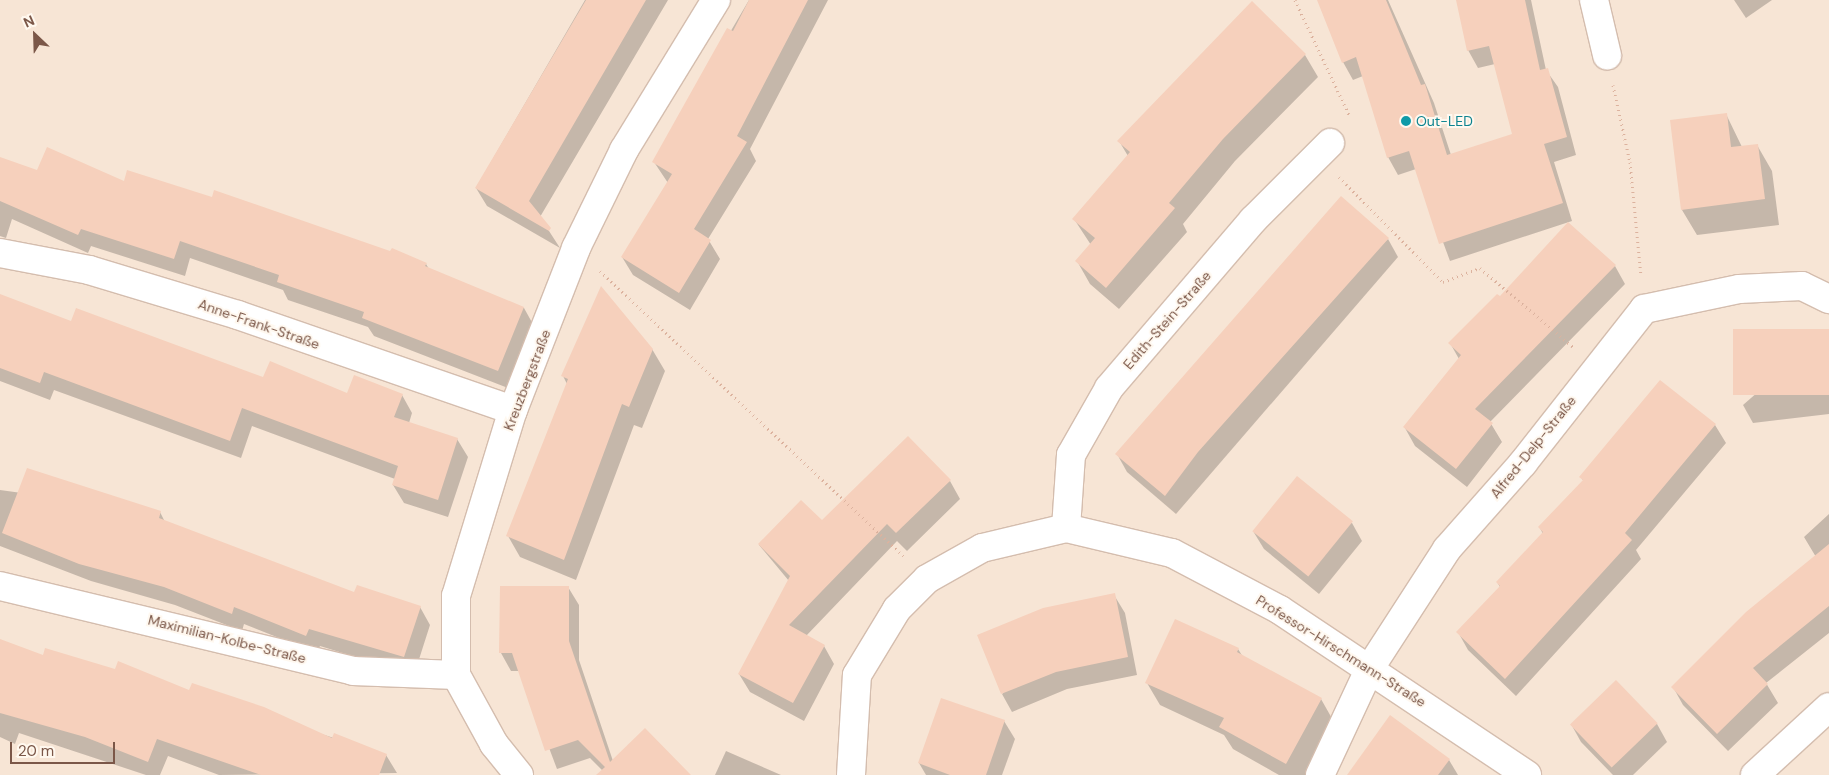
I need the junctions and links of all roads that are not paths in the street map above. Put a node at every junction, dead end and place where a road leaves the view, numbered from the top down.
1 (716, 0) edge
2 (1594, 0) edge
3 (1607, 55) road end
4 (1324, 149) road end
5 (0, 253) edge
6 (1829, 300) edge
7 (513, 410) junction
8 (1066, 528) junction
9 (0, 586) edge
10 (1370, 668) junction
11 (456, 675) junction
12 (1829, 707) edge
13 (519, 775) edge
14 (851, 775) edge
15 (1320, 775) edge
16 (1527, 775) edge
17 (1754, 775) edge

1 - 7 street, Kreuzbergstraße
2 - 3 street
4 - 8 street, Edith-Stein-Straße
5 - 7 street, Anne-Frank-Straße
6 - 10 street, Alfred-Delp-Straße
7 - 11 street, Kreuzbergstraße
8 - 10 street, Professor-Hirschmann-Straße
8 - 14 street, Professor-Hirschmann-Straße
9 - 11 street, Maximilian-Kolbe-Straße
10 - 15 street, Alfred-Delp-Straße
10 - 16 street, Professor-Hirschmann-Straße
11 - 13 street, Kreuzbergstraße
12 - 17 street

